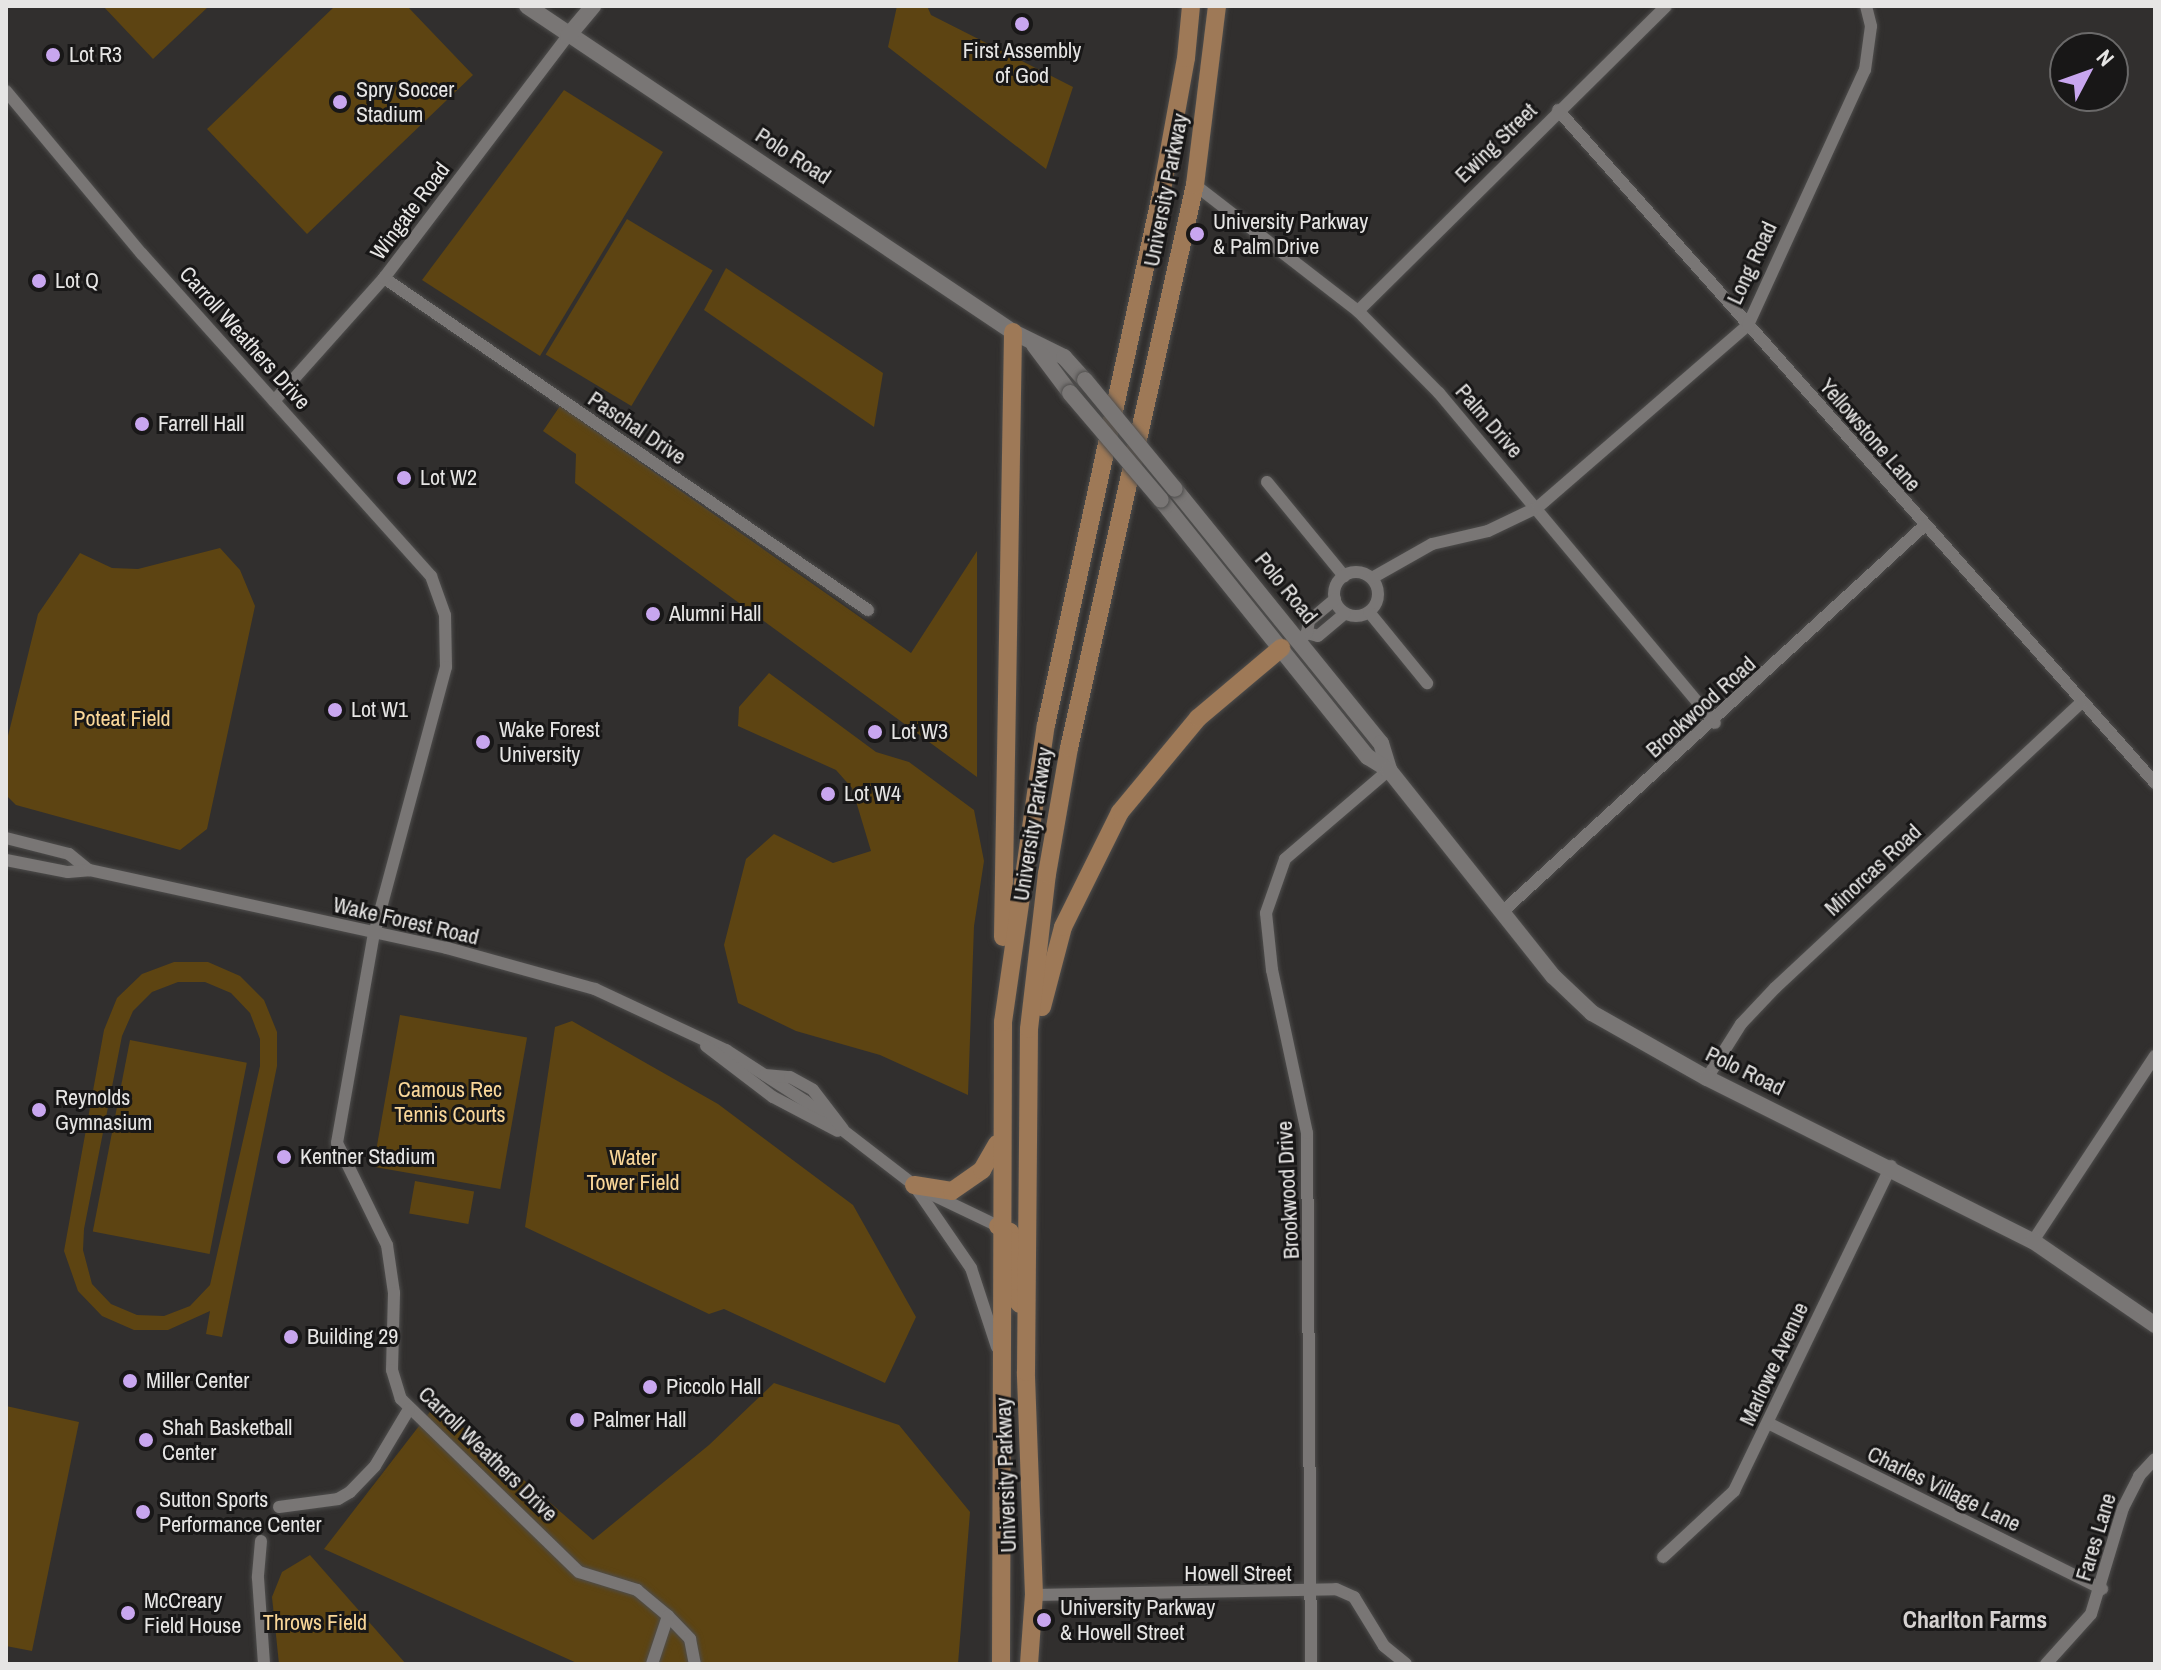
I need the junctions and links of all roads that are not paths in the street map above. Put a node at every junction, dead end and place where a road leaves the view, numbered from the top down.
1 (527, 6) edge
2 (593, 6) edge
3 (1191, 6) edge
4 (1217, 6) edge
5 (1666, 6) edge
6 (1866, 6) edge
7 (568, 36) junction
8 (6, 91) edge
9 (1558, 110) junction
10 (1195, 185) junction
11 (384, 278) junction
12 (1358, 311) junction
13 (1748, 325) junction
14 (1013, 332) junction
15 (1034, 345) junction
16 (274, 401) junction
17 (1267, 482) dead end
18 (1538, 507) junction
19 (1924, 526) junction
20 (1344, 576) junction
21 (1372, 578) junction
22 (1335, 599) junction
23 (868, 610) dead end
24 (1369, 612) junction
25 (1345, 613) junction
26 (1281, 617) junction
27 (1304, 637) junction
28 (1281, 648) junction
29 (1427, 683) dead end
30 (2080, 704) junction
31 (1715, 723) junction
32 (1389, 770) junction
33 (2155, 783) edge
34 (6, 838) edge
35 (6, 860) edge
36 (89, 870) junction
37 (1501, 913) junction
38 (374, 933) junction
39 (1003, 1022) junction
40 (704, 1044) junction
41 (2155, 1056) edge
42 (1707, 1078) junction
43 (1029, 1093) junction
44 (844, 1132) junction
45 (1000, 1138) junction
46 (1891, 1166) junction
47 (914, 1185) junction
48 (998, 1226) junction
49 (2033, 1241) junction
50 (1027, 1312) junction
51 (2155, 1325) edge
52 (998, 1350) junction
53 (409, 1409) junction
54 (1768, 1423) junction
55 (2155, 1459) edge
56 (279, 1507) dead end
57 (261, 1541) dead end
58 (1663, 1557) dead end
59 (2102, 1589) junction
60 (1311, 1593) junction
61 (1034, 1595) junction
62 (668, 1616) junction
63 (264, 1664) edge
64 (652, 1664) edge
65 (695, 1664) edge
66 (1001, 1664) edge
67 (1029, 1664) edge
68 (1311, 1664) edge
69 (1406, 1664) edge
70 (2046, 1664) edge

1 - 7 main road, Polo Road
2 - 7 main road
3 - 39 main road, University Parkway
4 - 10 main road, University Parkway
5 - 9 street, Ewing Street
6 - 13 street, Long Road
7 - 11 street, Wingate Road
7 - 14 main road, Polo Road
8 - 16 street, Carroll Weathers Drive
9 - 12 street, Ewing Street
9 - 13 street, Yellowstone Lane
10 - 12 street, Palm Drive
10 - 43 main road, University Parkway
11 - 16 street, Wingate Road
11 - 23 street, Paschal Drive
12 - 18 street, Palm Drive
13 - 18 street, Long Road
13 - 19 street, Yellowstone Lane
14 - 15 main road, Polo Road
14 - 39 main road
15 - 26 main road, Polo Road, bridge
15 - 28 main road, Polo Road, bridge
16 - 38 street, Carroll Weathers Drive
17 - 20 street
18 - 21 street, Long Road
18 - 31 street, Palm Drive
19 - 30 street, Yellowstone Lane
19 - 31 street, Brookwood Road
20 - 21 street
20 - 22 street
21 - 24 street
22 - 25 street
22 - 27 street
24 - 25 street
24 - 29 street
25 - 27 street
26 - 27 main road, Polo Road
26 - 28 main road
27 - 32 main road, Polo Road
28 - 32 main road, Polo Road
28 - 43 main road
30 - 33 street, Yellowstone Lane
30 - 42 street, Minorcas Road
31 - 37 street, Brookwood Road
32 - 37 main road, Polo Road
32 - 60 street, Brookwood Drive
34 - 36 street, Wake Forest Road
35 - 36 street, Wake Forest Road
36 - 38 street, Wake Forest Road
37 - 42 main road, Polo Road
38 - 40 street, Wake Forest Road
38 - 53 street, Carroll Weathers Drive
39 - 45 main road, University Parkway
40 - 44 street, Wake Forest Road
40 - 44 street, Wake Forest Road
41 - 49 street
42 - 46 main road, Polo Road
43 - 50 main road, University Parkway
44 - 47 street, Wake Forest Road
45 - 47 main road
45 - 48 main road, University Parkway
46 - 49 main road, Polo Road
46 - 54 street, Marlowe Avenue
47 - 48 street, Wake Forest Road
47 - 52 street, Wake Forest Road
48 - 50 main road
48 - 52 main road, University Parkway
49 - 51 main road, Polo Road
50 - 61 main road, University Parkway
52 - 66 main road, University Parkway
53 - 56 street
53 - 62 street, Carroll Weathers Drive
54 - 58 street, Marlowe Avenue
54 - 59 street, Charles Village Lane
55 - 59 street, Fares Lane
57 - 63 street
59 - 70 street, Fares Lane
60 - 61 street, Howell Street
60 - 68 street, Brookwood Drive
60 - 69 street, Howell Street
61 - 67 main road, University Parkway
62 - 64 street
62 - 65 street, Carroll Weathers Drive

